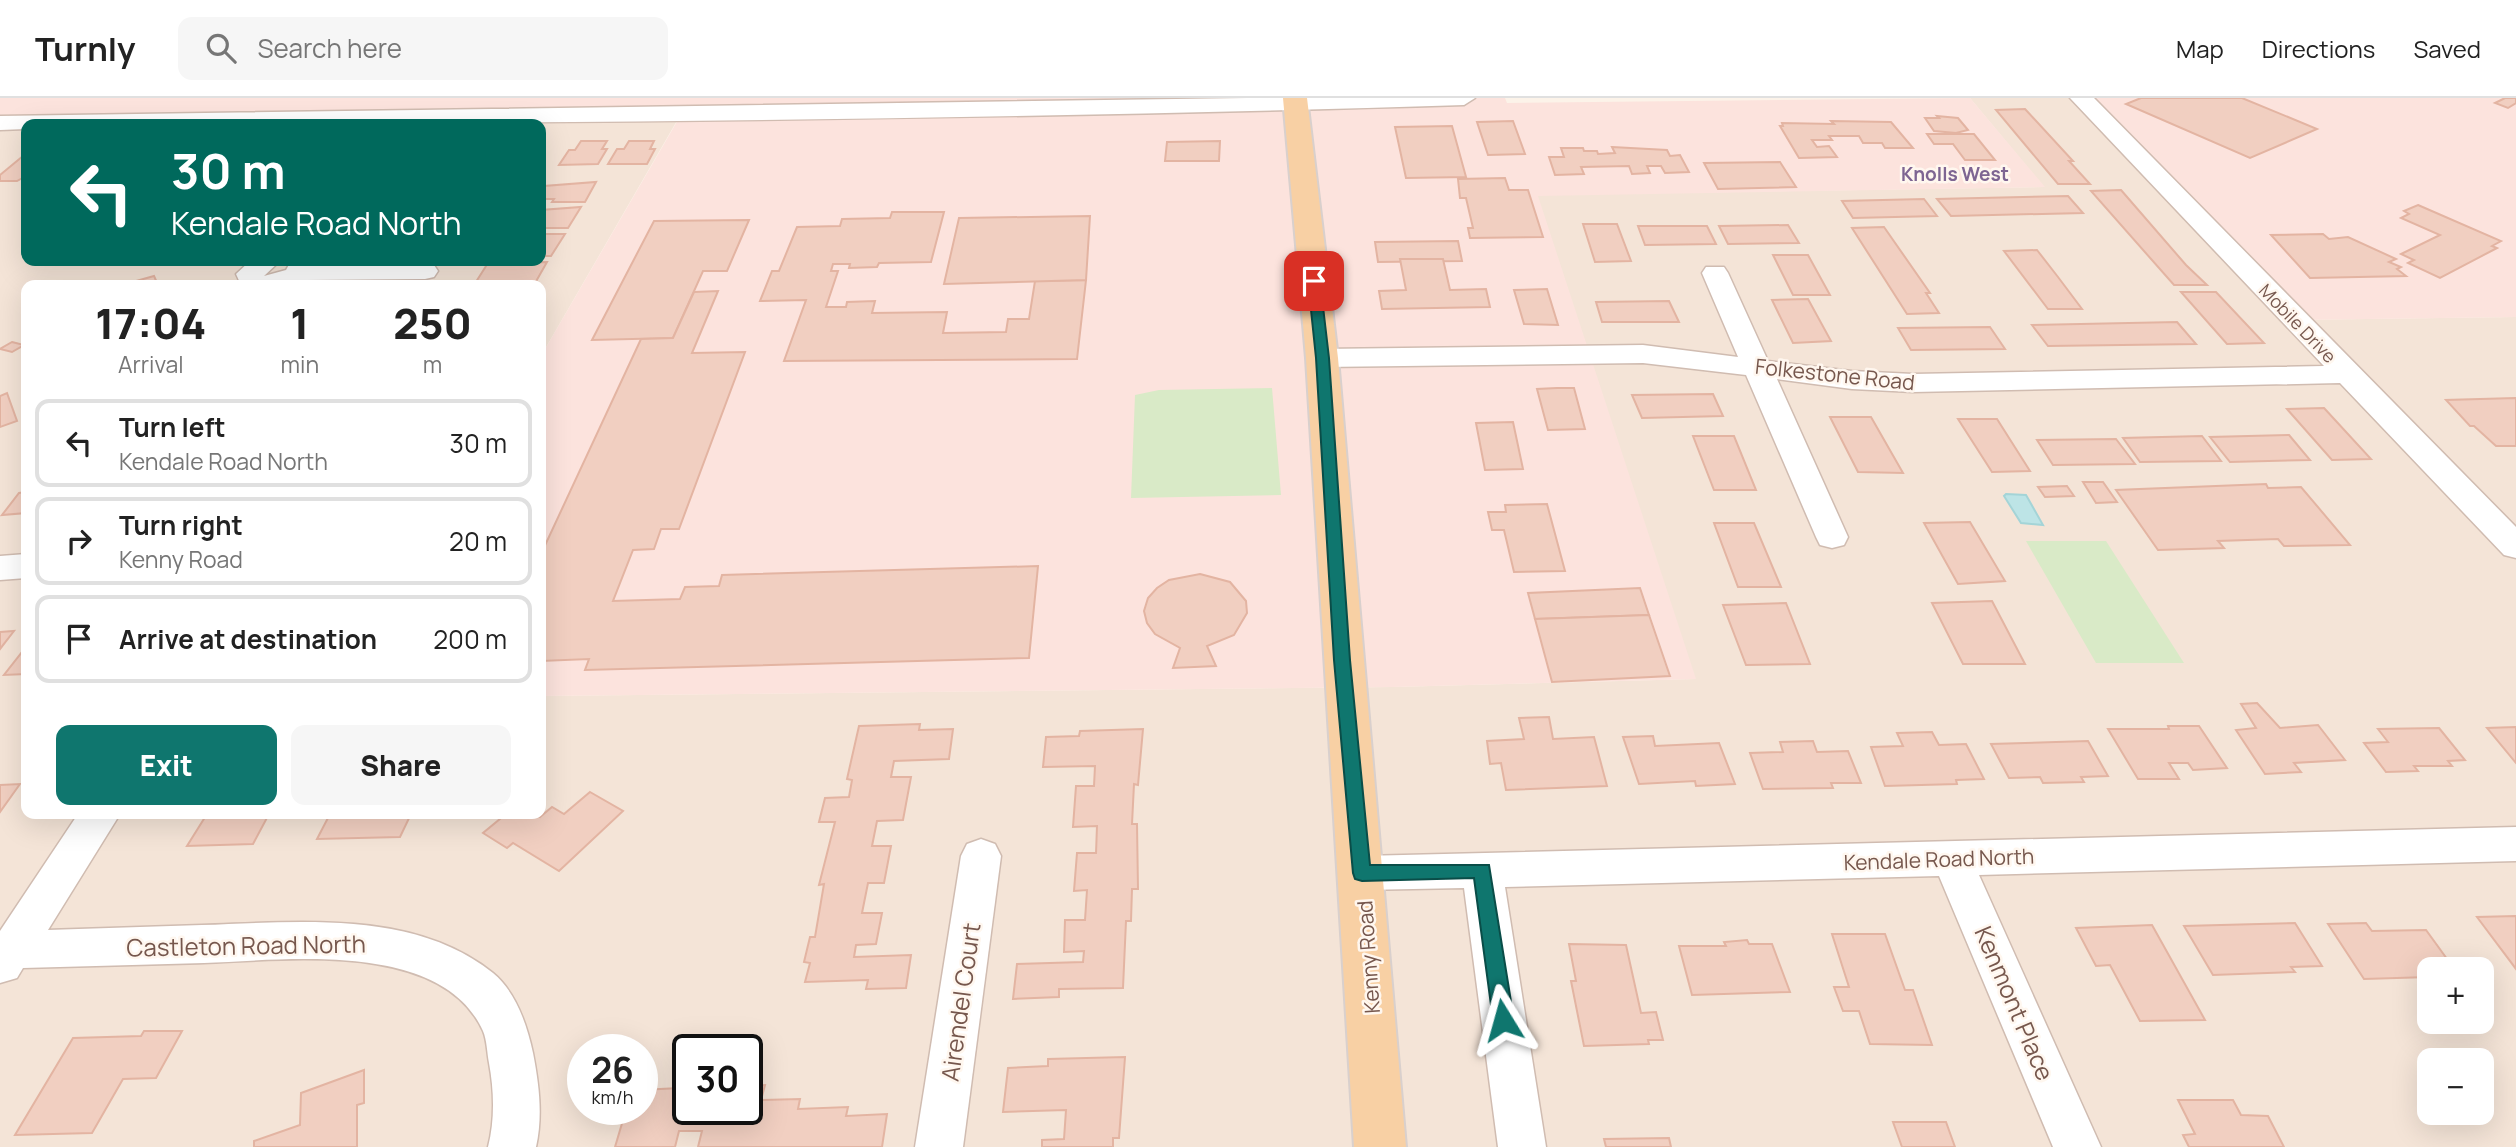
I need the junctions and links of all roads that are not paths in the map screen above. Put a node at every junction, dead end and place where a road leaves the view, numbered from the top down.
1 (359, 98) edge
2 (1464, 98) edge
3 (2081, 98) edge
4 (1295, 100) edge
5 (342, 117) junction
6 (228, 119) edge
7 (537, 119) edge
8 (0, 123) edge
9 (21, 123) edge
10 (260, 266) edge
11 (302, 266) edge
12 (424, 272) edge
13 (1715, 273) dead end
14 (251, 280) edge
15 (280, 280) edge
16 (1322, 358) junction
17 (1757, 367) junction
18 (2348, 374) junction
19 (1832, 537) dead end
20 (2516, 547) edge
21 (21, 566) edge
22 (0, 568) edge
23 (97, 819) edge
24 (2516, 844) edge
25 (981, 856) dead end
26 (1952, 859) junction
27 (1482, 870) junction
28 (1362, 873) junction
29 (4, 956) edge
30 (512, 1147) edge
31 (939, 1147) edge
32 (1381, 1147) edge
33 (1522, 1147) edge
34 (2077, 1147) edge

1 - 5 street
2 - 4 street
3 - 18 street, Mobile Drive
4 - 7 street
4 - 16 main road, Kenny Road
5 - 6 street
5 - 7 street
8 - 9 street
10 - 14 street
11 - 12 street
11 - 15 street
13 - 17 street
16 - 17 street, Folkestone Road
16 - 28 main road, Kenny Road
17 - 18 street, Folkestone Road
17 - 19 street
18 - 20 street, Mobile Drive
21 - 22 street
23 - 29 street
24 - 26 street, Kendale Road North
25 - 31 street, Airendel Court
26 - 27 street, Kendale Road North
26 - 34 street, Kenmont Place
27 - 28 street, Kendale Road North
27 - 33 street
28 - 32 main road, Kenny Road
29 - 30 street, Castleton Road North

